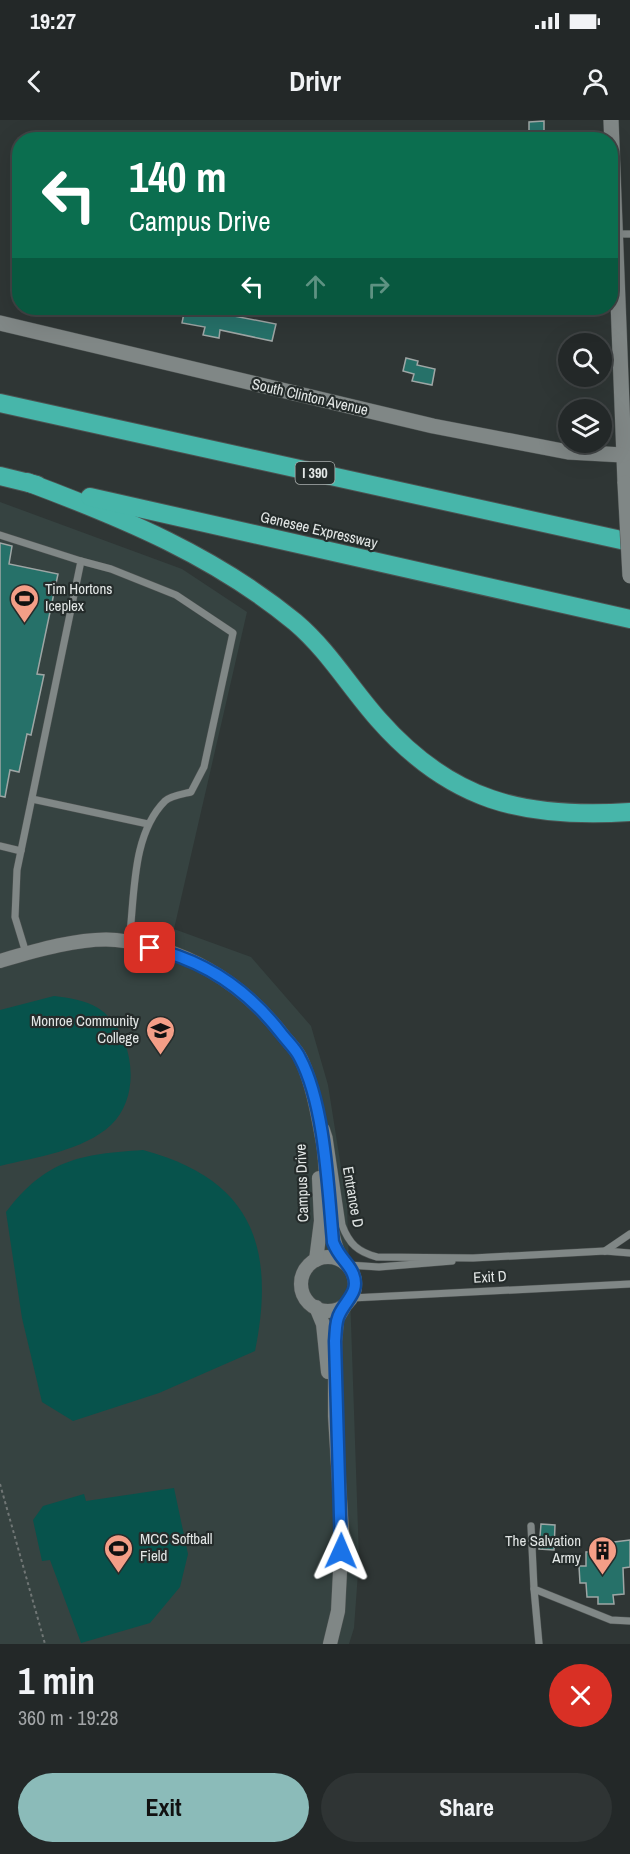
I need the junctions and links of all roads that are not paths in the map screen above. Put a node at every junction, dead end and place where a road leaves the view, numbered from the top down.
1 (618, 186) edge
2 (623, 234) edge
3 (0, 323) edge
4 (0, 403) edge
5 (623, 455) junction
6 (0, 476) edge
7 (27, 482) junction
8 (0, 535) edge
9 (630, 542) edge
10 (81, 561) junction
11 (630, 576) edge
12 (630, 619) edge
13 (32, 799) junction
14 (630, 812) edge
15 (148, 824) junction
16 (0, 846) edge
17 (21, 851) junction
18 (129, 943) junction
19 (26, 953) junction
20 (0, 961) edge
21 (315, 1104) junction
22 (630, 1234) edge
23 (605, 1251) junction
24 (630, 1253) edge
25 (473, 1258) junction
26 (316, 1260) junction
27 (346, 1264) junction
28 (630, 1284) edge
29 (349, 1301) junction
30 (316, 1307) junction
31 (335, 1416) junction
32 (531, 1526) dead end
33 (534, 1589) junction
34 (630, 1621) edge
35 (330, 1644) edge
36 (539, 1644) edge

1 - 2 street
2 - 5 street
3 - 5 street, South Clinton Avenue
4 - 9 highway, I 390
5 - 11 street, bridge
6 - 7 highway, Genesee Expressway
7 - 12 highway, Genesee Expressway
7 - 14 highway
8 - 10 lane
10 - 13 lane
10 - 15 lane
13 - 15 lane
13 - 17 lane
15 - 18 lane
16 - 17 lane
17 - 19 lane
18 - 19 street, Campus Drive
18 - 21 street, Campus Drive
19 - 20 street, Campus Drive
21 - 25 lane, Entrance D
21 - 26 street, Campus Drive
21 - 27 street, Campus Drive
22 - 23 lane
23 - 24 lane, Entrance D
23 - 25 lane, Entrance D
25 - 27 lane, Entrance D
26 - 27 street
26 - 30 street
27 - 29 street
28 - 29 lane, Exit D
29 - 30 street
29 - 31 street
30 - 31 street
31 - 35 street
32 - 33 lane
33 - 34 lane
33 - 36 lane

